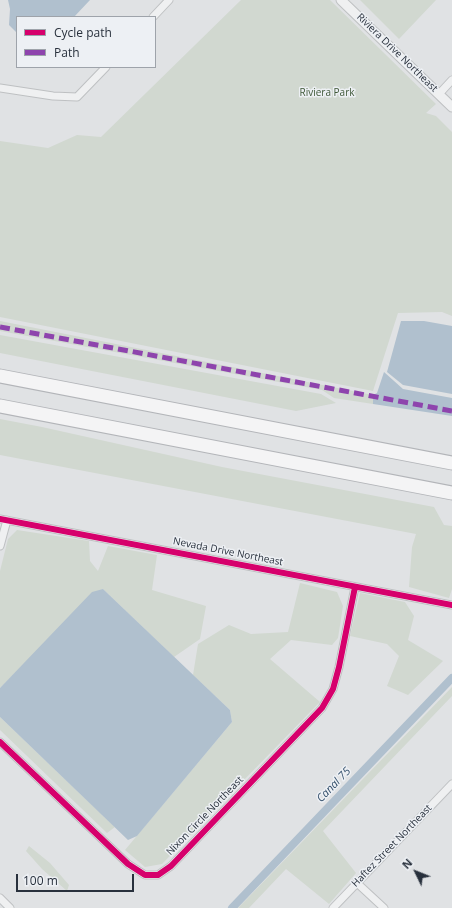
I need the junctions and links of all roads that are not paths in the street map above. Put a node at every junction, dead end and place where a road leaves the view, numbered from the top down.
1 (169, 0) edge
2 (341, 0) edge
3 (154, 16) edge
4 (105, 68) edge
5 (452, 80) edge
6 (0, 88) edge
7 (439, 94) junction
8 (452, 107) edge
9 (0, 376) edge
10 (0, 406) edge
11 (452, 463) edge
12 (452, 493) edge
13 (4, 520) edge
14 (0, 546) edge
15 (355, 587) junction
16 (452, 605) edge
17 (0, 742) edge
18 (452, 784) edge
19 (357, 883) junction
20 (0, 898) edge
21 (10, 908) edge
22 (333, 908) edge
23 (384, 908) edge

1 - 3 street
2 - 7 street, Riviera Drive Northeast
4 - 6 street
5 - 7 street
7 - 8 street, Riviera Drive Northeast
9 - 11 highway
10 - 12 highway
13 - 14 street
13 - 15 street, Nevada Drive Northeast
15 - 16 street, Nevada Drive Northeast
15 - 17 street, Nixon Circle Northeast
18 - 19 street, Haftez Street Northeast
19 - 22 street, Haftez Street Northeast
19 - 23 street
20 - 21 street

